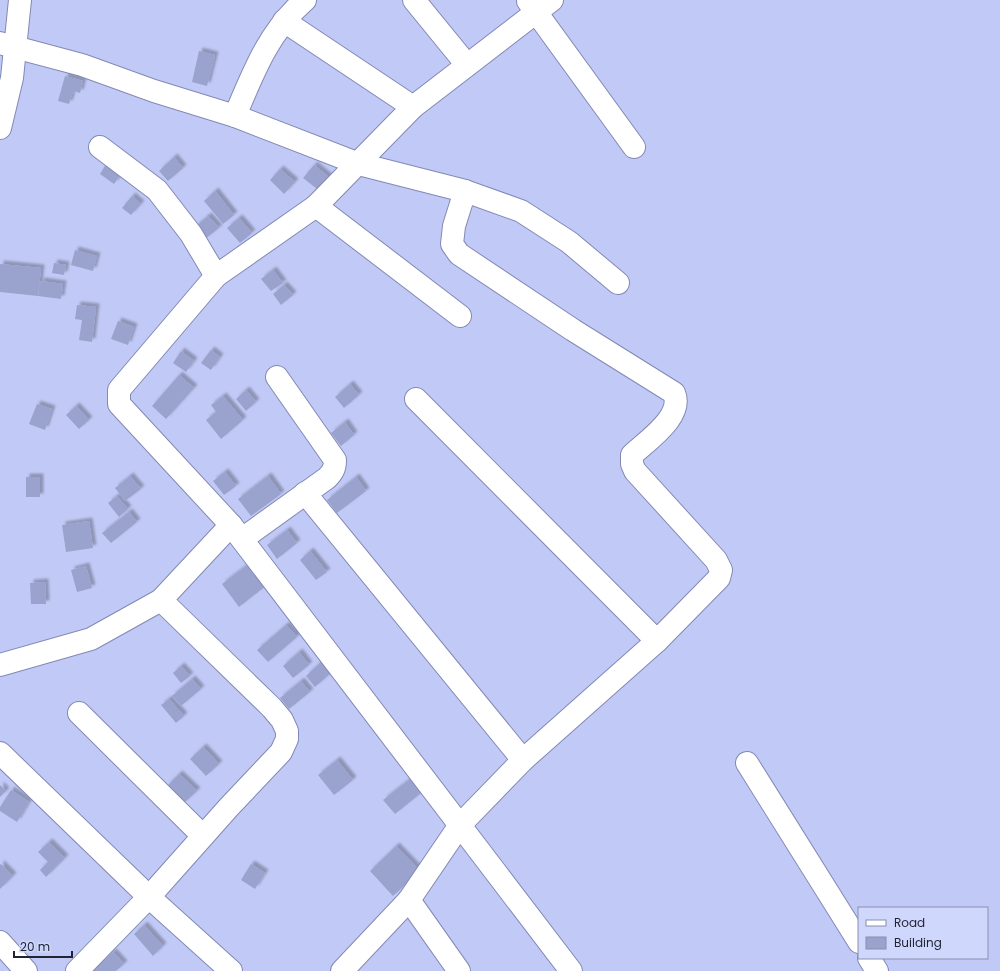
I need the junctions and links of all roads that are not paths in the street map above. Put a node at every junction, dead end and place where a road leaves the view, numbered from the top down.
1 (20, 0) edge
2 (305, 0) edge
3 (414, 0) edge
4 (539, 4) edge
5 (284, 21) junction
6 (7, 45) edge
7 (467, 65) junction
8 (413, 107) junction
9 (235, 116) junction
10 (0, 128) edge
11 (100, 147) dead end
12 (634, 147) dead end
13 (359, 164) junction
14 (465, 191) junction
15 (316, 206) junction
16 (216, 276) junction
17 (618, 283) dead end
18 (460, 316) dead end
19 (277, 377) dead end
20 (416, 399) dead end
21 (305, 493) junction
22 (236, 532) junction
23 (161, 600) junction
24 (657, 641) junction
25 (0, 665) edge
26 (79, 713) dead end
27 (0, 753) edge
28 (523, 760) junction
29 (747, 763) dead end
30 (460, 826) junction
31 (203, 836) junction
32 (149, 898) junction
33 (409, 900) junction
34 (858, 940) edge
35 (0, 942) edge
36 (870, 959) edge
37 (26, 971) edge
38 (77, 971) edge
39 (231, 971) edge
40 (342, 971) edge
41 (459, 971) edge
42 (571, 971) edge
43 (877, 971) edge

1 - 6 street
2 - 5 street
3 - 7 street
4 - 7 street
4 - 12 street
5 - 8 street
5 - 9 street
6 - 9 street
6 - 10 street
7 - 8 street
8 - 13 street
9 - 13 street
11 - 16 street
13 - 14 street
13 - 15 street
14 - 17 street
14 - 24 street
15 - 16 street
15 - 18 street
16 - 22 street
19 - 21 street
20 - 24 street
21 - 22 street
21 - 28 street
22 - 23 street
22 - 30 street
23 - 25 street
23 - 31 street
24 - 28 street
26 - 31 street
27 - 32 street
28 - 30 street
29 - 34 street
30 - 33 street
30 - 42 street
31 - 32 street
32 - 38 street
32 - 39 street
33 - 40 street
33 - 41 street
35 - 37 street
36 - 43 street

